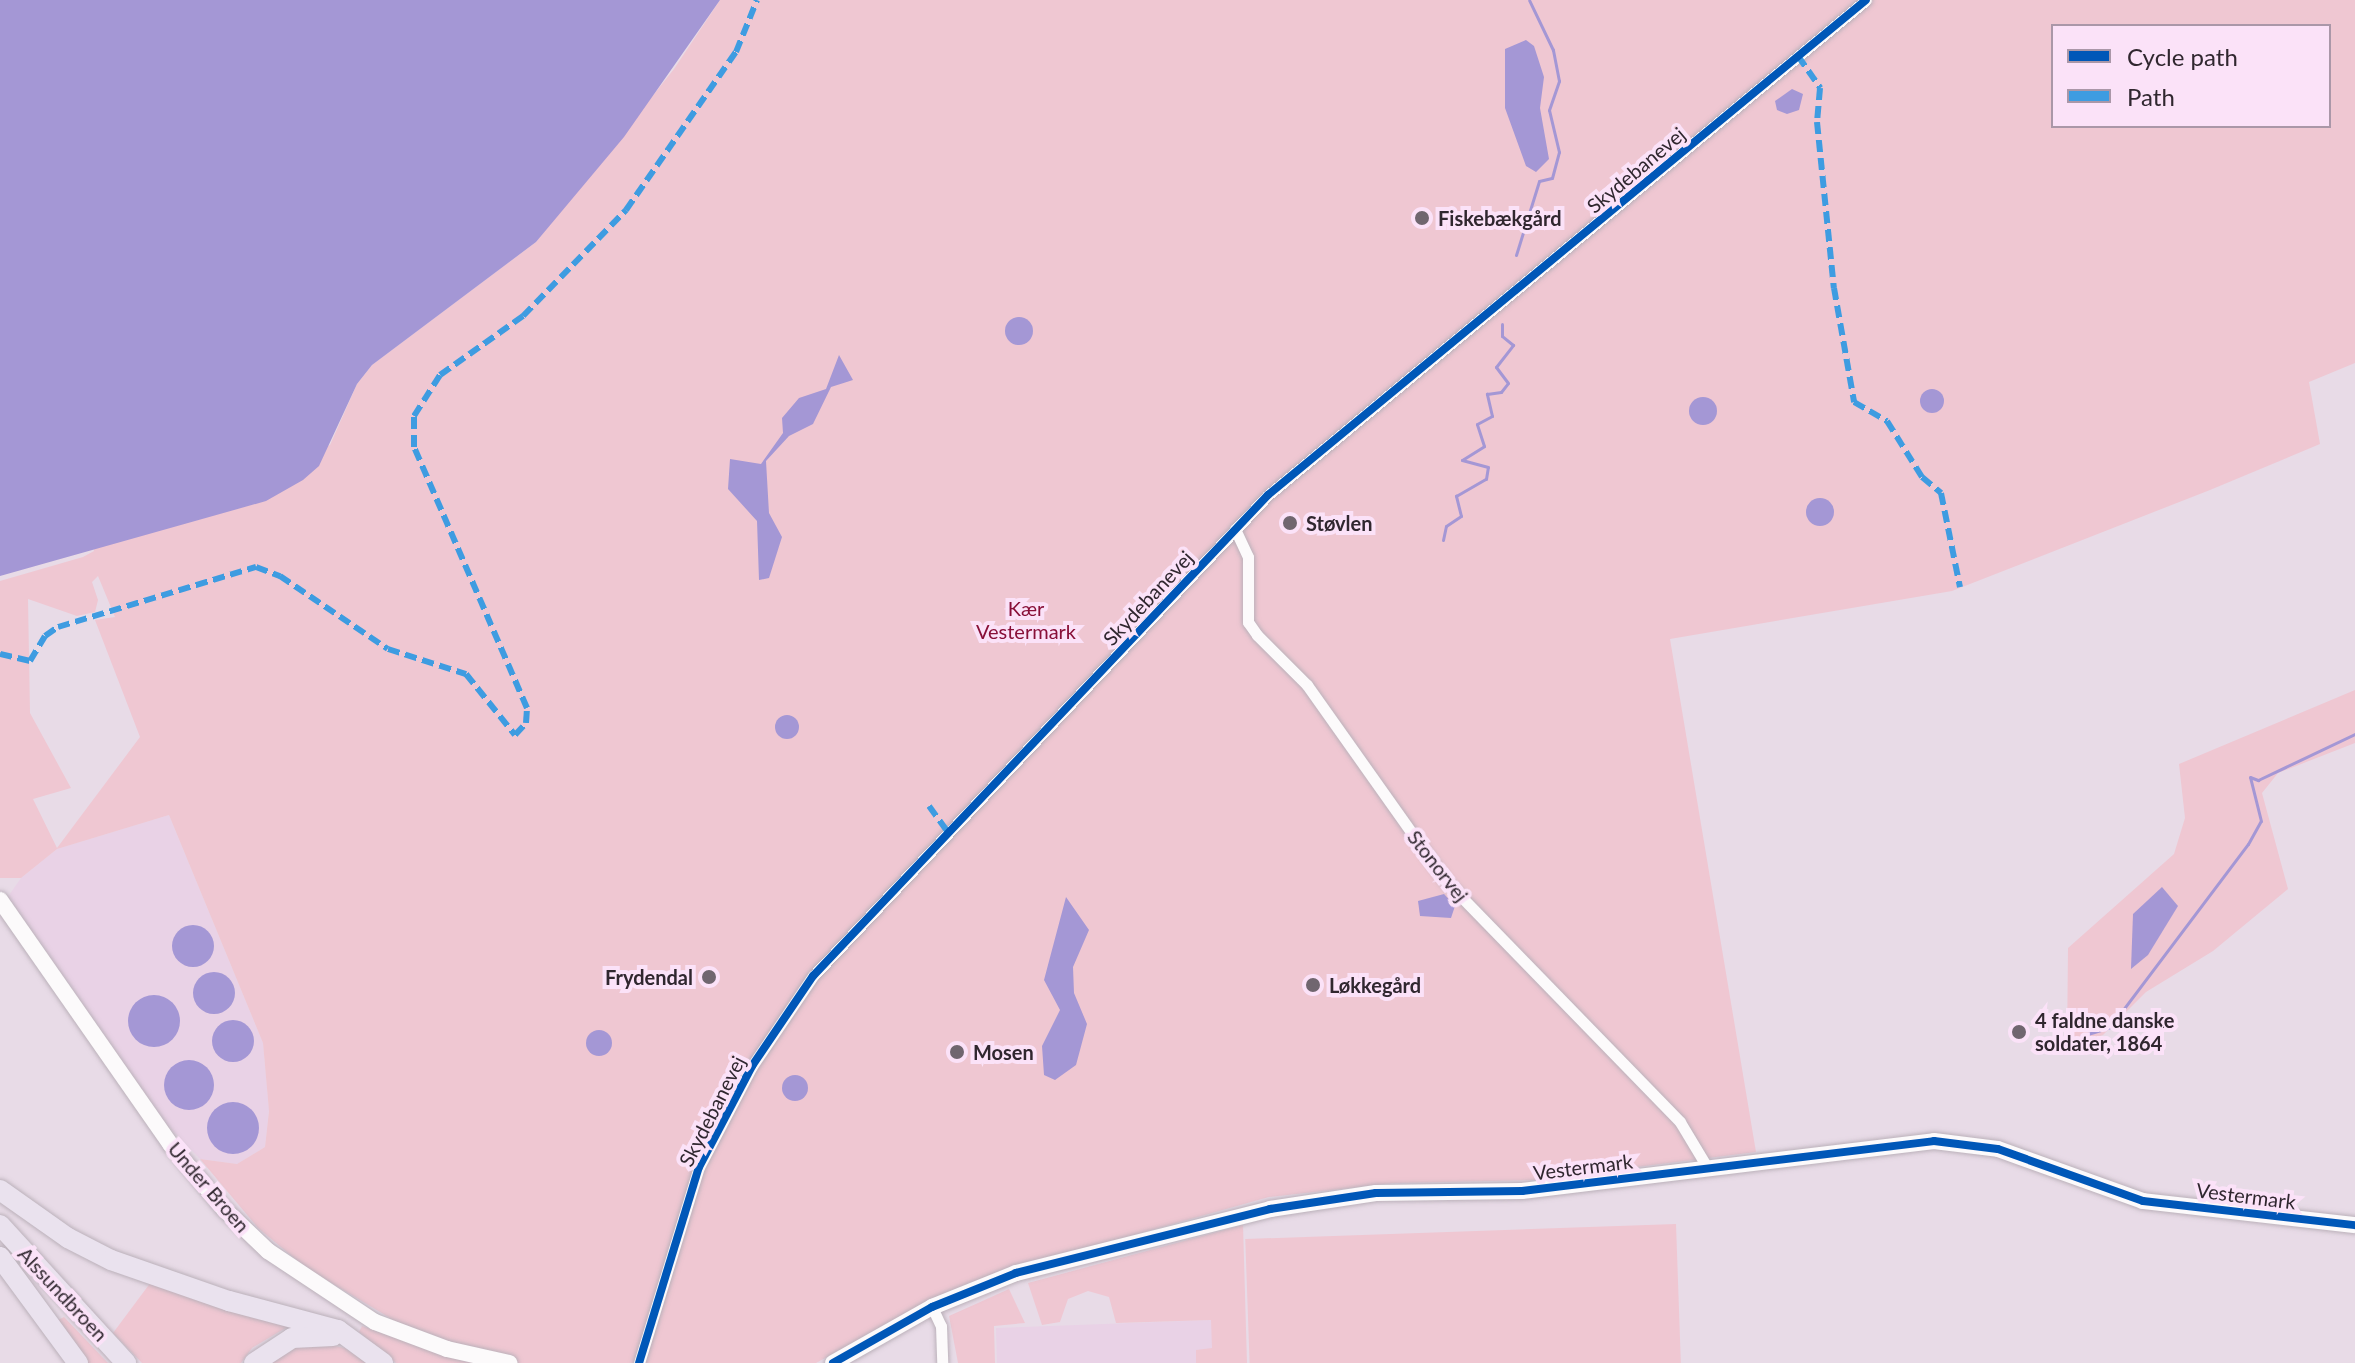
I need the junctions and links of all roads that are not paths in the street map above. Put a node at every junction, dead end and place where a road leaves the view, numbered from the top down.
1 (1866, 0) edge
2 (1235, 529) junction
3 (0, 900) edge
4 (1707, 1167) junction
5 (0, 1190) edge
6 (0, 1225) edge
7 (2355, 1225) edge
8 (0, 1238) edge
9 (0, 1257) edge
10 (932, 1307) junction
11 (366, 1349) junction
12 (78, 1363) edge
13 (118, 1363) edge
14 (126, 1363) edge
15 (254, 1363) edge
16 (383, 1363) edge
17 (509, 1363) edge
18 (639, 1363) edge
19 (833, 1363) edge
20 (942, 1363) edge

1 - 2 street, Skydebanevej
2 - 4 street, Stonorvej
2 - 18 street, Skydebanevej
3 - 17 street, Under Broen
4 - 7 street, Vestermark
4 - 10 street, Vestermark
5 - 11 highway
6 - 14 highway, Alssundbroen
8 - 13 highway, Alssundbroen
9 - 12 highway
10 - 19 street, Vestermark
10 - 20 street
11 - 15 highway
11 - 16 highway

